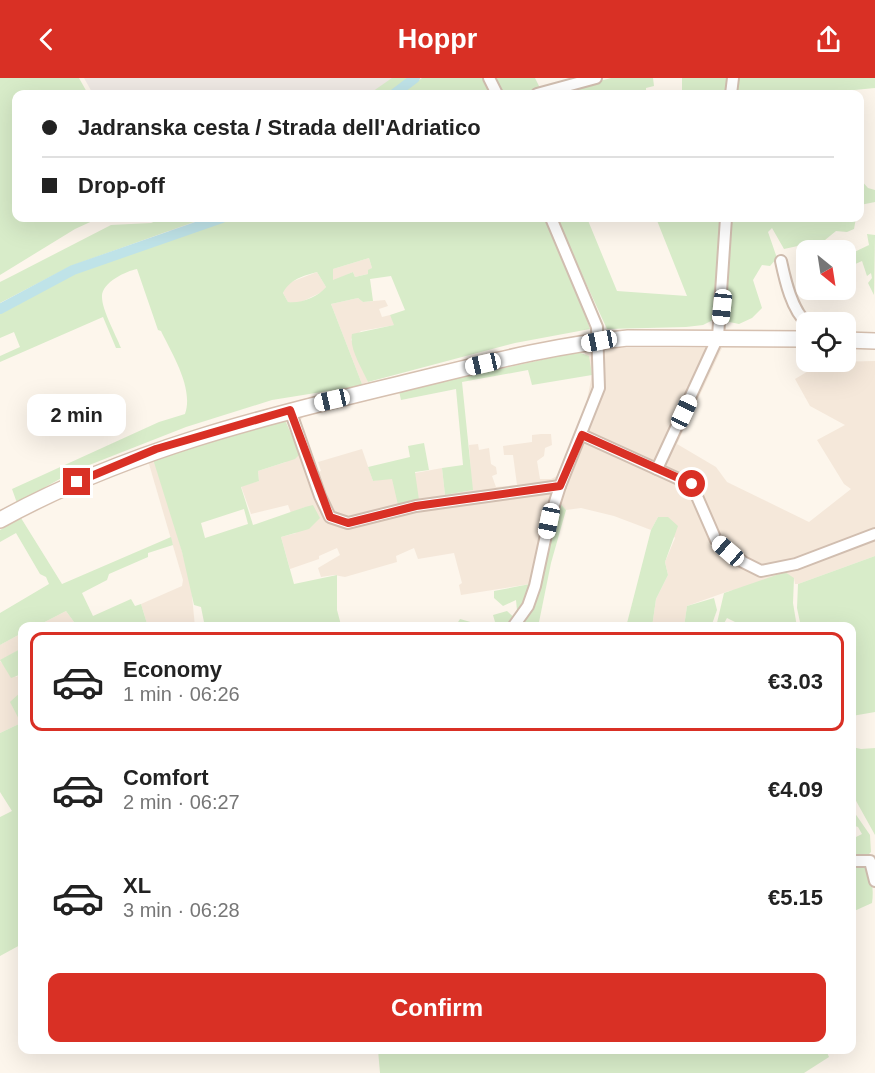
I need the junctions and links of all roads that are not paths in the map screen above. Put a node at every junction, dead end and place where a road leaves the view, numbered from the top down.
1 (596, 78) edge
2 (552, 90) edge
3 (552, 222) edge
4 (726, 222) edge
5 (781, 261) dead end
6 (799, 312) edge
7 (718, 338) junction
8 (796, 339) edge
9 (856, 340) edge
10 (599, 341) junction
11 (875, 341) edge
12 (290, 410) junction
13 (582, 435) junction
14 (657, 468) junction
15 (560, 486) junction
16 (0, 520) edge
17 (875, 534) edge
18 (517, 622) edge
19 (856, 861) edge
20 (875, 880) edge

1 - 2 street
3 - 10 street
4 - 7 street
5 - 6 street
7 - 8 main road
7 - 10 main road
7 - 14 street
9 - 11 main road
10 - 12 main road
10 - 13 street
12 - 15 street
12 - 16 main road
13 - 14 street
13 - 15 street
14 - 17 street
15 - 18 street
19 - 20 street

